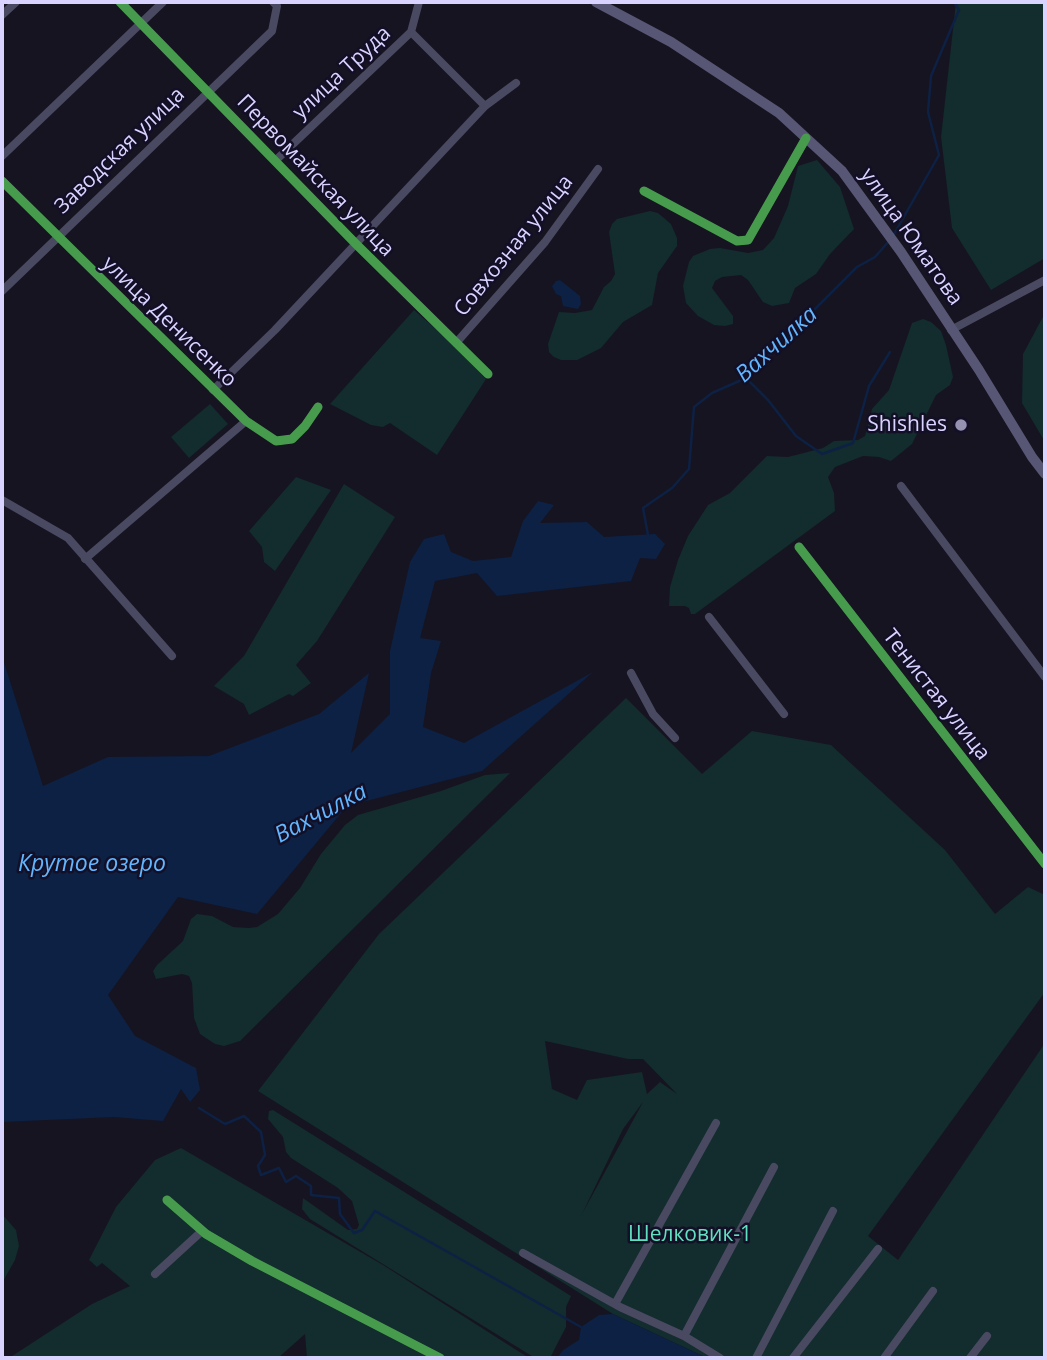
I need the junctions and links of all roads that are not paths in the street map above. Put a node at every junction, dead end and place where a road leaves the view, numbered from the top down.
1 (16, 2) edge
2 (120, 2) edge
3 (163, 2) edge
4 (273, 2) edge
5 (419, 2) edge
6 (596, 2) edge
7 (2, 15) edge
8 (139, 23) junction
9 (411, 32) junction
10 (516, 83) dead end
11 (208, 91) junction
12 (485, 106) junction
13 (806, 138) junction
14 (2, 156) edge
15 (275, 161) junction
16 (598, 169) dead end
17 (2, 181) edge
18 (644, 191) dead end
19 (56, 237) junction
20 (356, 244) junction
21 (1045, 280) edge
22 (2, 291) edge
23 (951, 330) junction
24 (456, 343) junction
25 (488, 374) dead end
26 (213, 390) junction
27 (318, 407) dead end
28 (246, 421) junction
29 (1045, 474) edge
30 (901, 486) dead end
31 (2, 500) edge
32 (799, 547) dead end
33 (85, 559) junction
34 (709, 617) dead end
35 (172, 656) dead end
36 (631, 673) dead end
37 (1045, 677) edge
38 (784, 714) dead end
39 (675, 738) dead end
40 (1045, 864) edge
41 (716, 1124) dead end
42 (774, 1167) dead end
43 (167, 1200) dead end
44 (833, 1211) dead end
45 (202, 1231) junction
46 (878, 1249) dead end
47 (523, 1253) dead end
48 (155, 1274) dead end
49 (933, 1291) dead end
50 (615, 1304) junction
51 (684, 1336) junction
52 (988, 1336) dead end
53 (440, 1358) edge
54 (720, 1358) edge
55 (756, 1358) edge
56 (793, 1358) edge
57 (884, 1358) edge
58 (970, 1358) edge

1 - 7 street
2 - 8 street, Первомайская улица
3 - 8 street
4 - 11 street, Заводская улица
5 - 9 street, улица Труда
6 - 13 main road, улица Юматова
8 - 11 street, Первомайская улица
8 - 14 street
9 - 12 street
9 - 15 street, улица Труда
10 - 12 street
11 - 15 street, Первомайская улица
11 - 19 street, Заводская улица
12 - 20 street
13 - 18 street
13 - 23 main road, улица Юматова
15 - 20 street, Первомайская улица
16 - 24 street, Совхозная улица
17 - 19 street, улица Денисенко
19 - 22 street, Заводская улица
19 - 26 street, улица Денисенко
20 - 24 street, Первомайская улица
20 - 26 street
21 - 23 street
23 - 29 main road, улица Юматова
24 - 25 street, Первомайская улица
26 - 28 street, улица Денисенко
27 - 28 street, улица Денисенко
28 - 33 street
30 - 37 street
31 - 33 street
32 - 40 street, Тенистая улица
33 - 35 street
34 - 38 street
36 - 39 street
41 - 50 street
42 - 51 street
43 - 45 street
44 - 55 street
45 - 48 street
45 - 53 street
46 - 56 street
47 - 50 street
49 - 57 street
50 - 51 street
51 - 54 street
52 - 58 street

